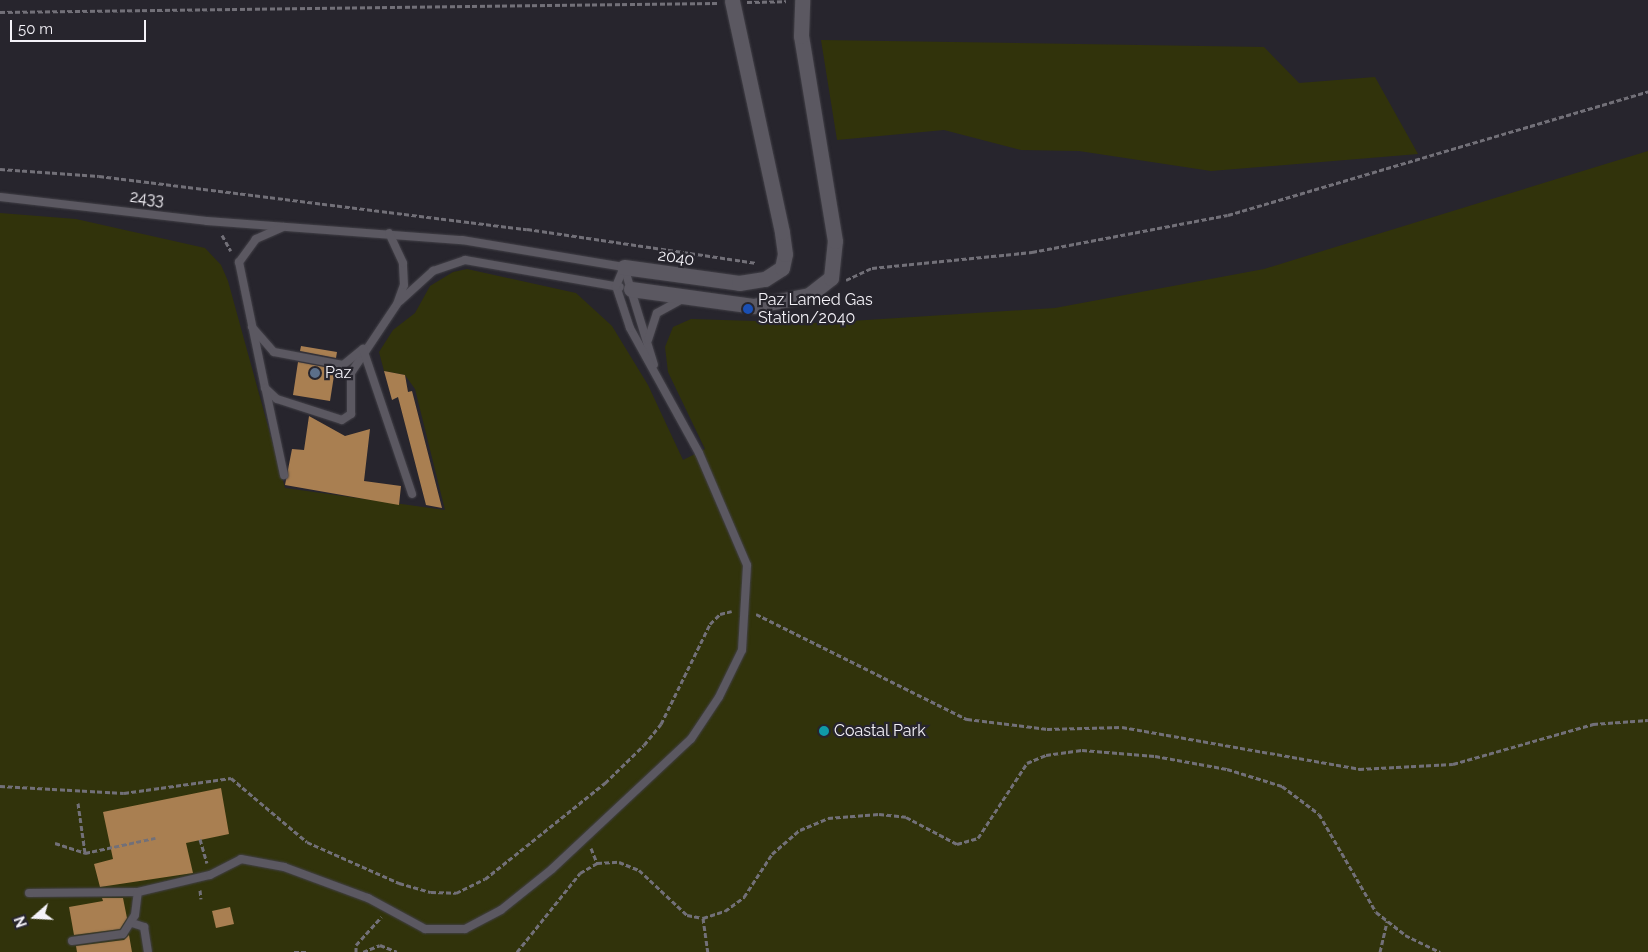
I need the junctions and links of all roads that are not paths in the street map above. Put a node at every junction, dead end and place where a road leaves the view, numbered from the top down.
1 (802, 0) edge
2 (732, 1) edge
3 (0, 197) edge
4 (291, 225) junction
5 (389, 233) junction
6 (624, 267) junction
7 (624, 288) junction
8 (684, 299) junction
9 (397, 304) junction
10 (250, 323) junction
11 (363, 349) junction
12 (649, 350) junction
13 (657, 374) junction
14 (265, 388) junction
15 (284, 475) dead end
16 (412, 494) dead end
17 (138, 892) junction
18 (29, 893) dead end
19 (132, 923) junction
20 (72, 942) dead end
21 (148, 952) edge

1 - 8 street
2 - 6 street, 2040
3 - 4 lane, 2433
4 - 5 lane, 2040
4 - 10 lane
5 - 6 lane, 2040
5 - 9 lane
6 - 7 lane
6 - 7 lane
7 - 8 street
7 - 9 lane
7 - 12 lane
7 - 13 lane
8 - 12 lane
9 - 11 lane
10 - 11 lane
10 - 14 lane
11 - 14 lane
11 - 16 lane
12 - 13 lane
13 - 17 lane
14 - 15 lane
17 - 18 lane
17 - 19 lane
19 - 20 lane
19 - 21 lane

